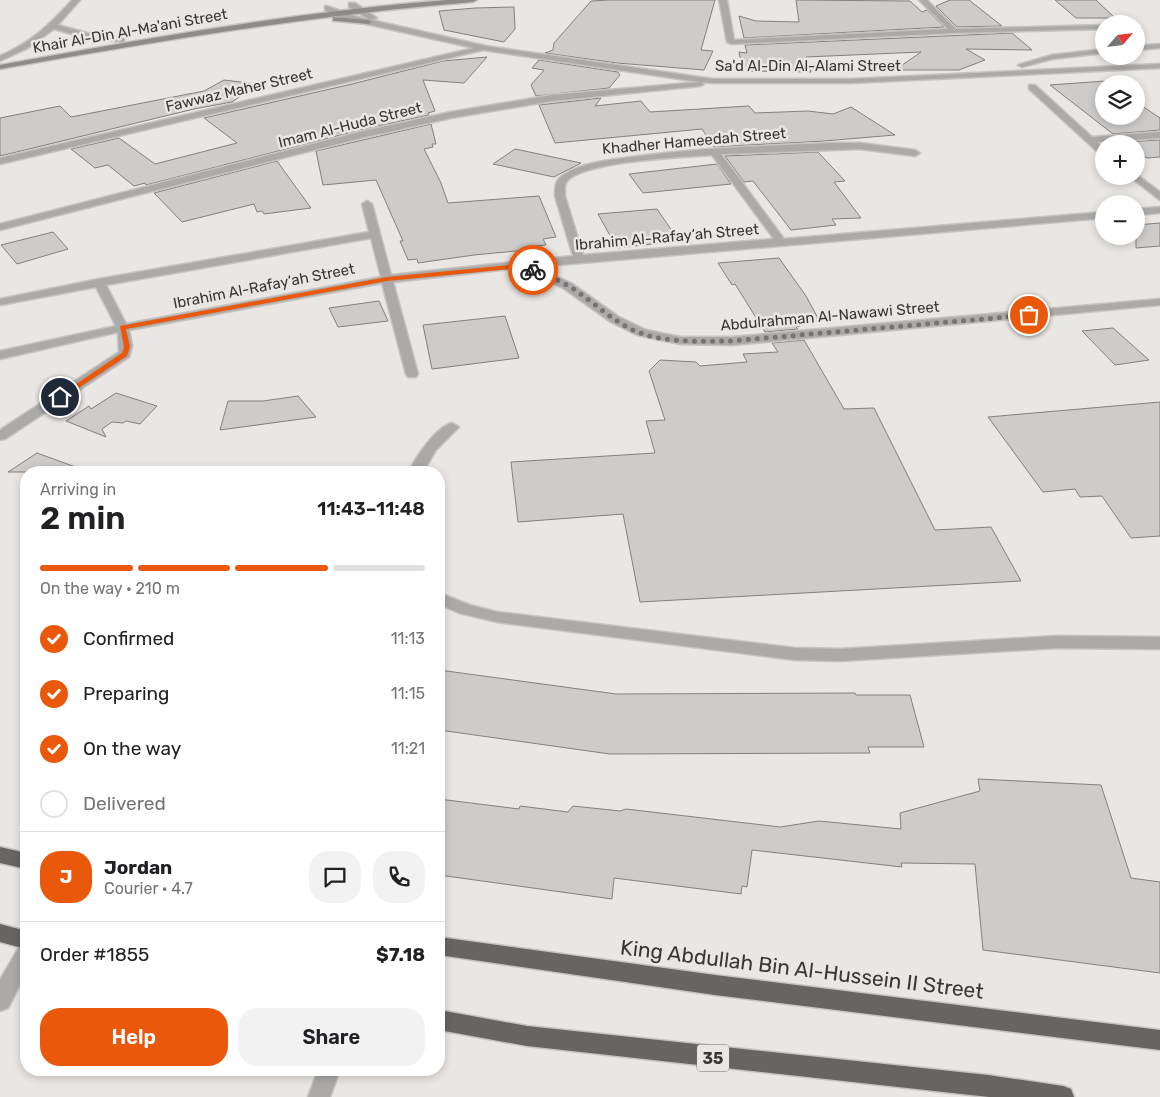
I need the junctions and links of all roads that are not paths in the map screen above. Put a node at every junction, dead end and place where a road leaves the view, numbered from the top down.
1 (76, 0) edge
2 (409, 0) edge
3 (473, 0) edge
4 (723, 0) edge
5 (923, 0) edge
6 (401, 6) junction
7 (328, 8) junction
8 (355, 8) junction
9 (334, 13) junction
10 (304, 17) junction
11 (378, 20) junction
12 (368, 22) junction
13 (54, 26) junction
14 (1095, 27) edge
15 (399, 29) junction
16 (954, 31) junction
17 (121, 40) junction
18 (1160, 46) edge
19 (1145, 47) edge
20 (486, 48) junction
21 (1095, 52) edge
22 (0, 61) edge
23 (1022, 65) dead end
24 (1160, 66) edge
25 (0, 67) edge
26 (713, 81) junction
27 (1032, 87) dead end
28 (1160, 135) edge
29 (1088, 140) junction
30 (1095, 145) edge
31 (715, 152) junction
32 (915, 153) dead end
33 (0, 161) edge
34 (1145, 185) edge
35 (1160, 197) edge
36 (367, 204) dead end
37 (1160, 210) edge
38 (1145, 211) edge
39 (1095, 216) edge
40 (0, 227) edge
41 (375, 234) junction
42 (782, 243) junction
43 (579, 260) junction
44 (521, 266) junction
45 (387, 279) junction
46 (99, 282) junction
47 (0, 302) edge
48 (1160, 302) edge
49 (122, 328) junction
50 (0, 355) edge
51 (412, 374) dead end
52 (452, 427) dead end
53 (0, 436) edge
54 (419, 466) edge
55 (445, 601) edge
56 (1160, 643) edge
57 (0, 855) edge
58 (20, 860) edge
59 (0, 933) edge
60 (20, 938) edge
61 (445, 947) edge
62 (20, 964) edge
63 (0, 1001) edge
64 (445, 1021) edge
65 (1160, 1040) edge
66 (327, 1076) edge
67 (319, 1097) edge
68 (1063, 1097) edge

1 - 13 street
2 - 8 street, Khair Al-Din Al-Ma'ani Street
3 - 6 street, Khair Al-Din Al-Ma'ani Street
4 - 16 street
5 - 16 street
6 - 8 street, Khair Al-Din Al-Ma'ani Street
6 - 11 street
7 - 8 street, Khair Al-Din Al-Ma'ani Street
7 - 9 street
7 - 17 street, Khair Al-Din Al-Ma'ani Street
8 - 9 street, Khair Al-Din Al-Ma'ani Street
8 - 11 street
9 - 10 street, Khair Al-Din Al-Ma'ani Street
9 - 12 street
10 - 12 street
10 - 25 street, Khair Al-Din Al-Ma'ani Street
11 - 15 street
12 - 15 street
13 - 17 street
13 - 22 street
14 - 16 street
15 - 20 street, Sa'd Al-Din Al-Alami Street
17 - 22 street, Khair Al-Din Al-Ma'ani Street
18 - 19 street
20 - 26 street, Sa'd Al-Din Al-Alami Street
20 - 33 street, Fawwaz Maher Street
21 - 23 street
24 - 26 street, Sa'd Al-Din Al-Alami Street
26 - 40 street, Imam Al-Huda Street
27 - 29 street
28 - 29 street
29 - 30 street
31 - 32 street, Khadher Hameedah Street
31 - 42 street
31 - 43 street, Khadher Hameedah Street
34 - 35 street
36 - 41 street
37 - 38 street
39 - 42 street, Ibrahim Al-Rafay‘ah Street
41 - 45 street
41 - 46 street
42 - 43 street, Ibrahim Al-Rafay‘ah Street
43 - 44 street, Ibrahim Al-Rafay‘ah Street
44 - 45 street, Ibrahim Al-Rafay‘ah Street
44 - 48 street, Abdulrahman Al-Nawawi Street
45 - 49 street, Ibrahim Al-Rafay‘ah Street
45 - 51 street
46 - 47 street
46 - 49 street
49 - 50 street, Ibrahim Al-Rafay‘ah Street
49 - 53 street
52 - 54 street
55 - 56 street
57 - 58 highway
59 - 60 highway
61 - 65 highway, King Abdullah Bin Al-Hussein II Street
62 - 63 street
64 - 68 highway, 35
66 - 67 street

